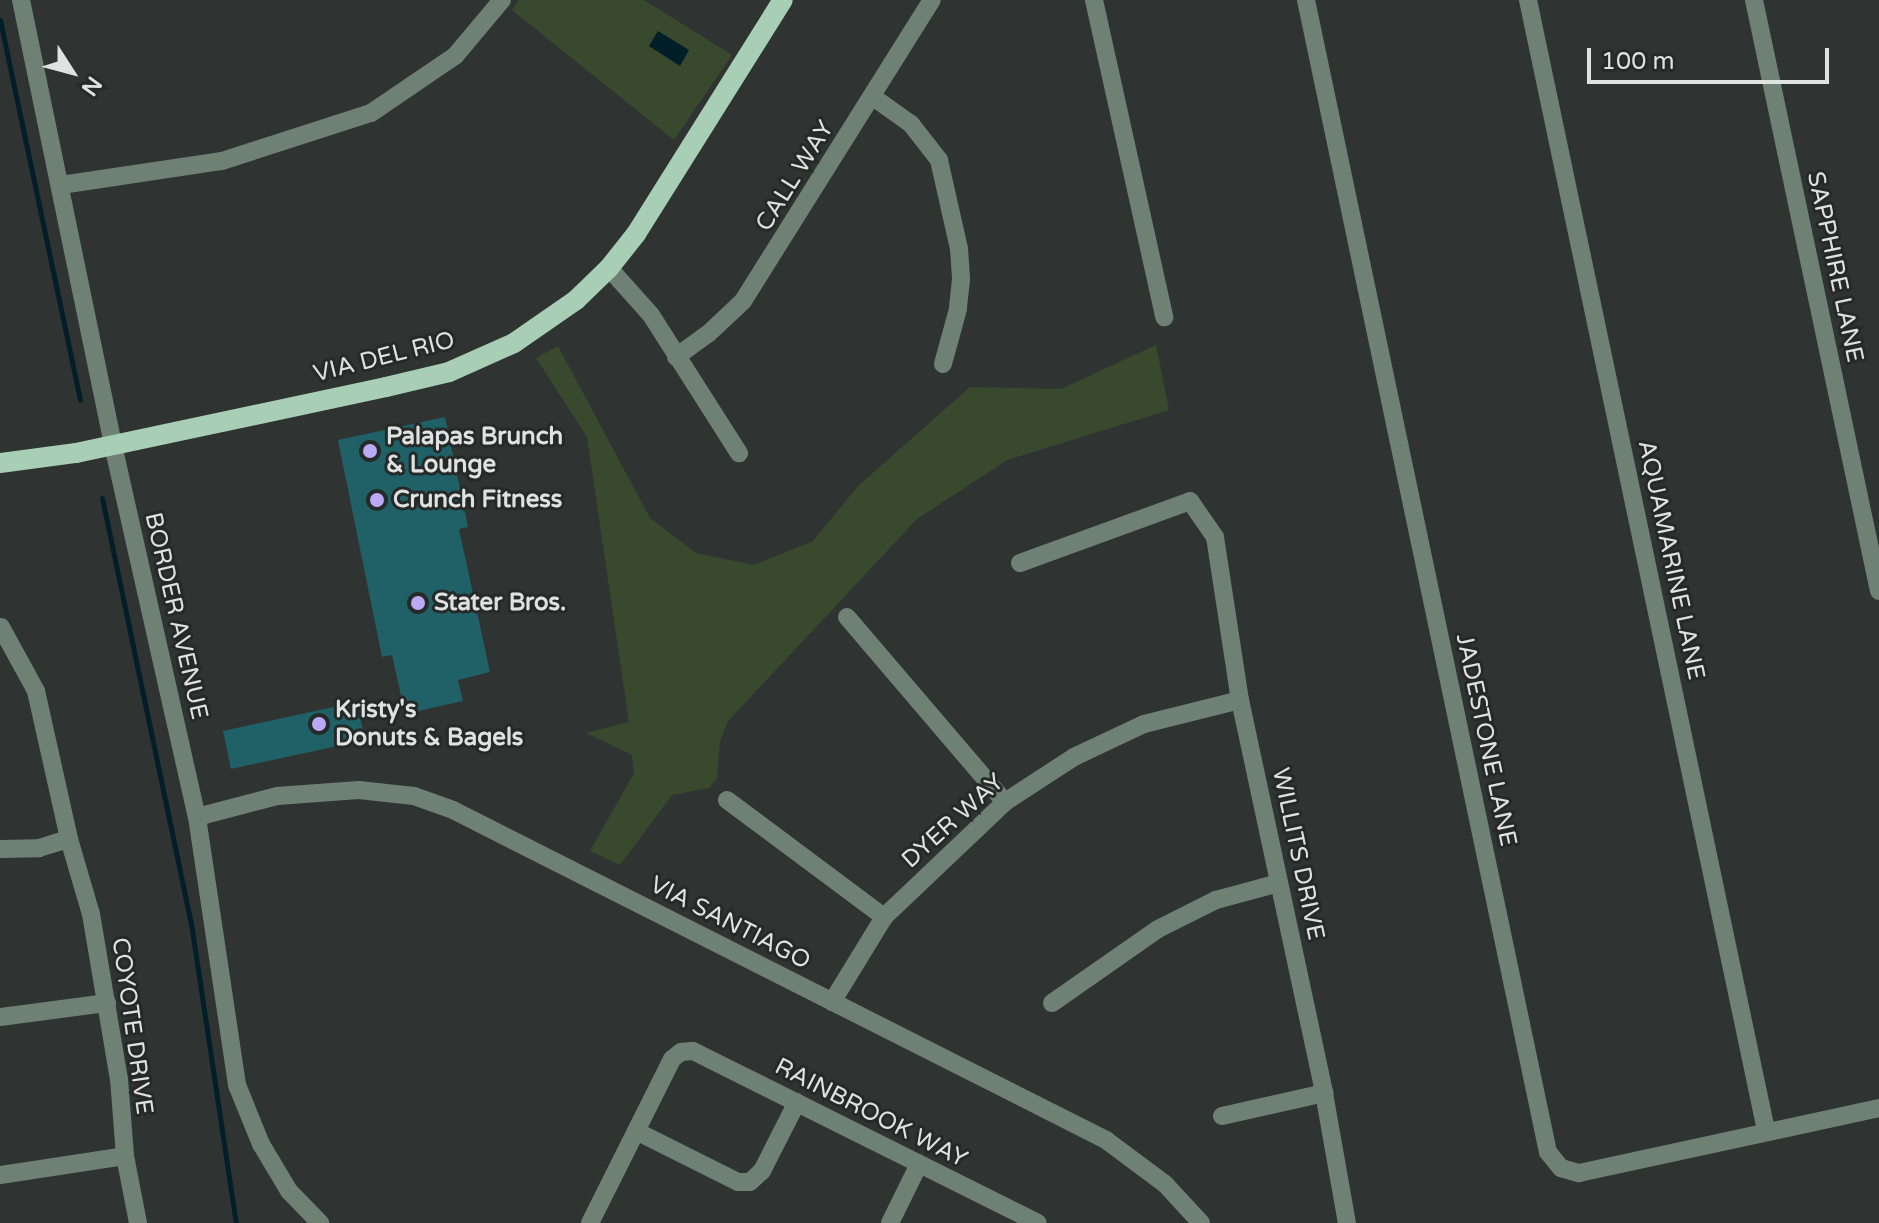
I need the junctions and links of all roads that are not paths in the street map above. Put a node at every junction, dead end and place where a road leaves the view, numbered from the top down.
1 (21, 0) edge
2 (502, 0) edge
3 (783, 0) edge
4 (932, 0) edge
5 (1094, 0) edge
6 (1306, 0) edge
7 (1528, 0) edge
8 (1754, 0) edge
9 (873, 97) junction
10 (61, 185) junction
11 (609, 268) junction
12 (1164, 317) dead end
13 (676, 357) junction
14 (943, 364) dead end
15 (113, 445) junction
16 (739, 453) dead end
17 (0, 463) edge
18 (1020, 563) dead end
19 (1879, 591) edge
20 (847, 617) dead end
21 (1, 627) edge
22 (1240, 700) junction
23 (727, 800) dead end
24 (1005, 802) junction
25 (197, 817) junction
26 (69, 839) junction
27 (0, 849) edge
28 (1279, 883) junction
29 (884, 917) junction
30 (832, 1002) junction
31 (107, 1003) junction
32 (1052, 1003) dead end
33 (0, 1017) edge
34 (1324, 1093) junction
35 (797, 1102) junction
36 (1879, 1108) edge
37 (1222, 1116) dead end
38 (1766, 1130) junction
39 (636, 1131) junction
40 (125, 1156) junction
41 (919, 1164) junction
42 (0, 1175) edge
43 (138, 1223) edge
44 (320, 1223) edge
45 (590, 1223) edge
46 (890, 1223) edge
47 (1037, 1223) edge
48 (1201, 1223) edge
49 (1347, 1223) edge

1 - 10 street, BORDER AVENUE
2 - 10 street
3 - 11 main road, VIA DEL RIO
4 - 9 street, CALL WAY
5 - 12 street
6 - 38 street, JADESTONE LANE
7 - 38 street, AQUAMARINE LANE
8 - 19 street, SAPPHIRE LANE
9 - 13 street, CALL WAY
9 - 14 street
10 - 15 street, BORDER AVENUE
11 - 13 street
11 - 15 main road, VIA DEL RIO
13 - 16 street
15 - 17 main road, VIA DEL RIO
15 - 25 street, BORDER AVENUE
18 - 22 street, WILLITS DRIVE
20 - 24 street
21 - 26 street, COYOTE DRIVE
22 - 24 street, DYER WAY
22 - 28 street, WILLITS DRIVE
23 - 29 street
24 - 29 street, DYER WAY
25 - 30 street, VIA SANTIAGO
25 - 44 street, BORDER AVENUE
26 - 27 street
26 - 31 street, COYOTE DRIVE
28 - 32 street
28 - 34 street, WILLITS DRIVE
29 - 30 street, DYER WAY
30 - 48 street, VIA SANTIAGO
31 - 33 street
31 - 40 street, COYOTE DRIVE
34 - 37 street
34 - 49 street, WILLITS DRIVE
35 - 39 street
35 - 39 street, RAINBROOK WAY
35 - 41 street, RAINBROOK WAY
36 - 38 street, JADESTONE LANE
39 - 45 street
40 - 42 street
40 - 43 street, COYOTE DRIVE
41 - 46 street
41 - 47 street, RAINBROOK WAY

